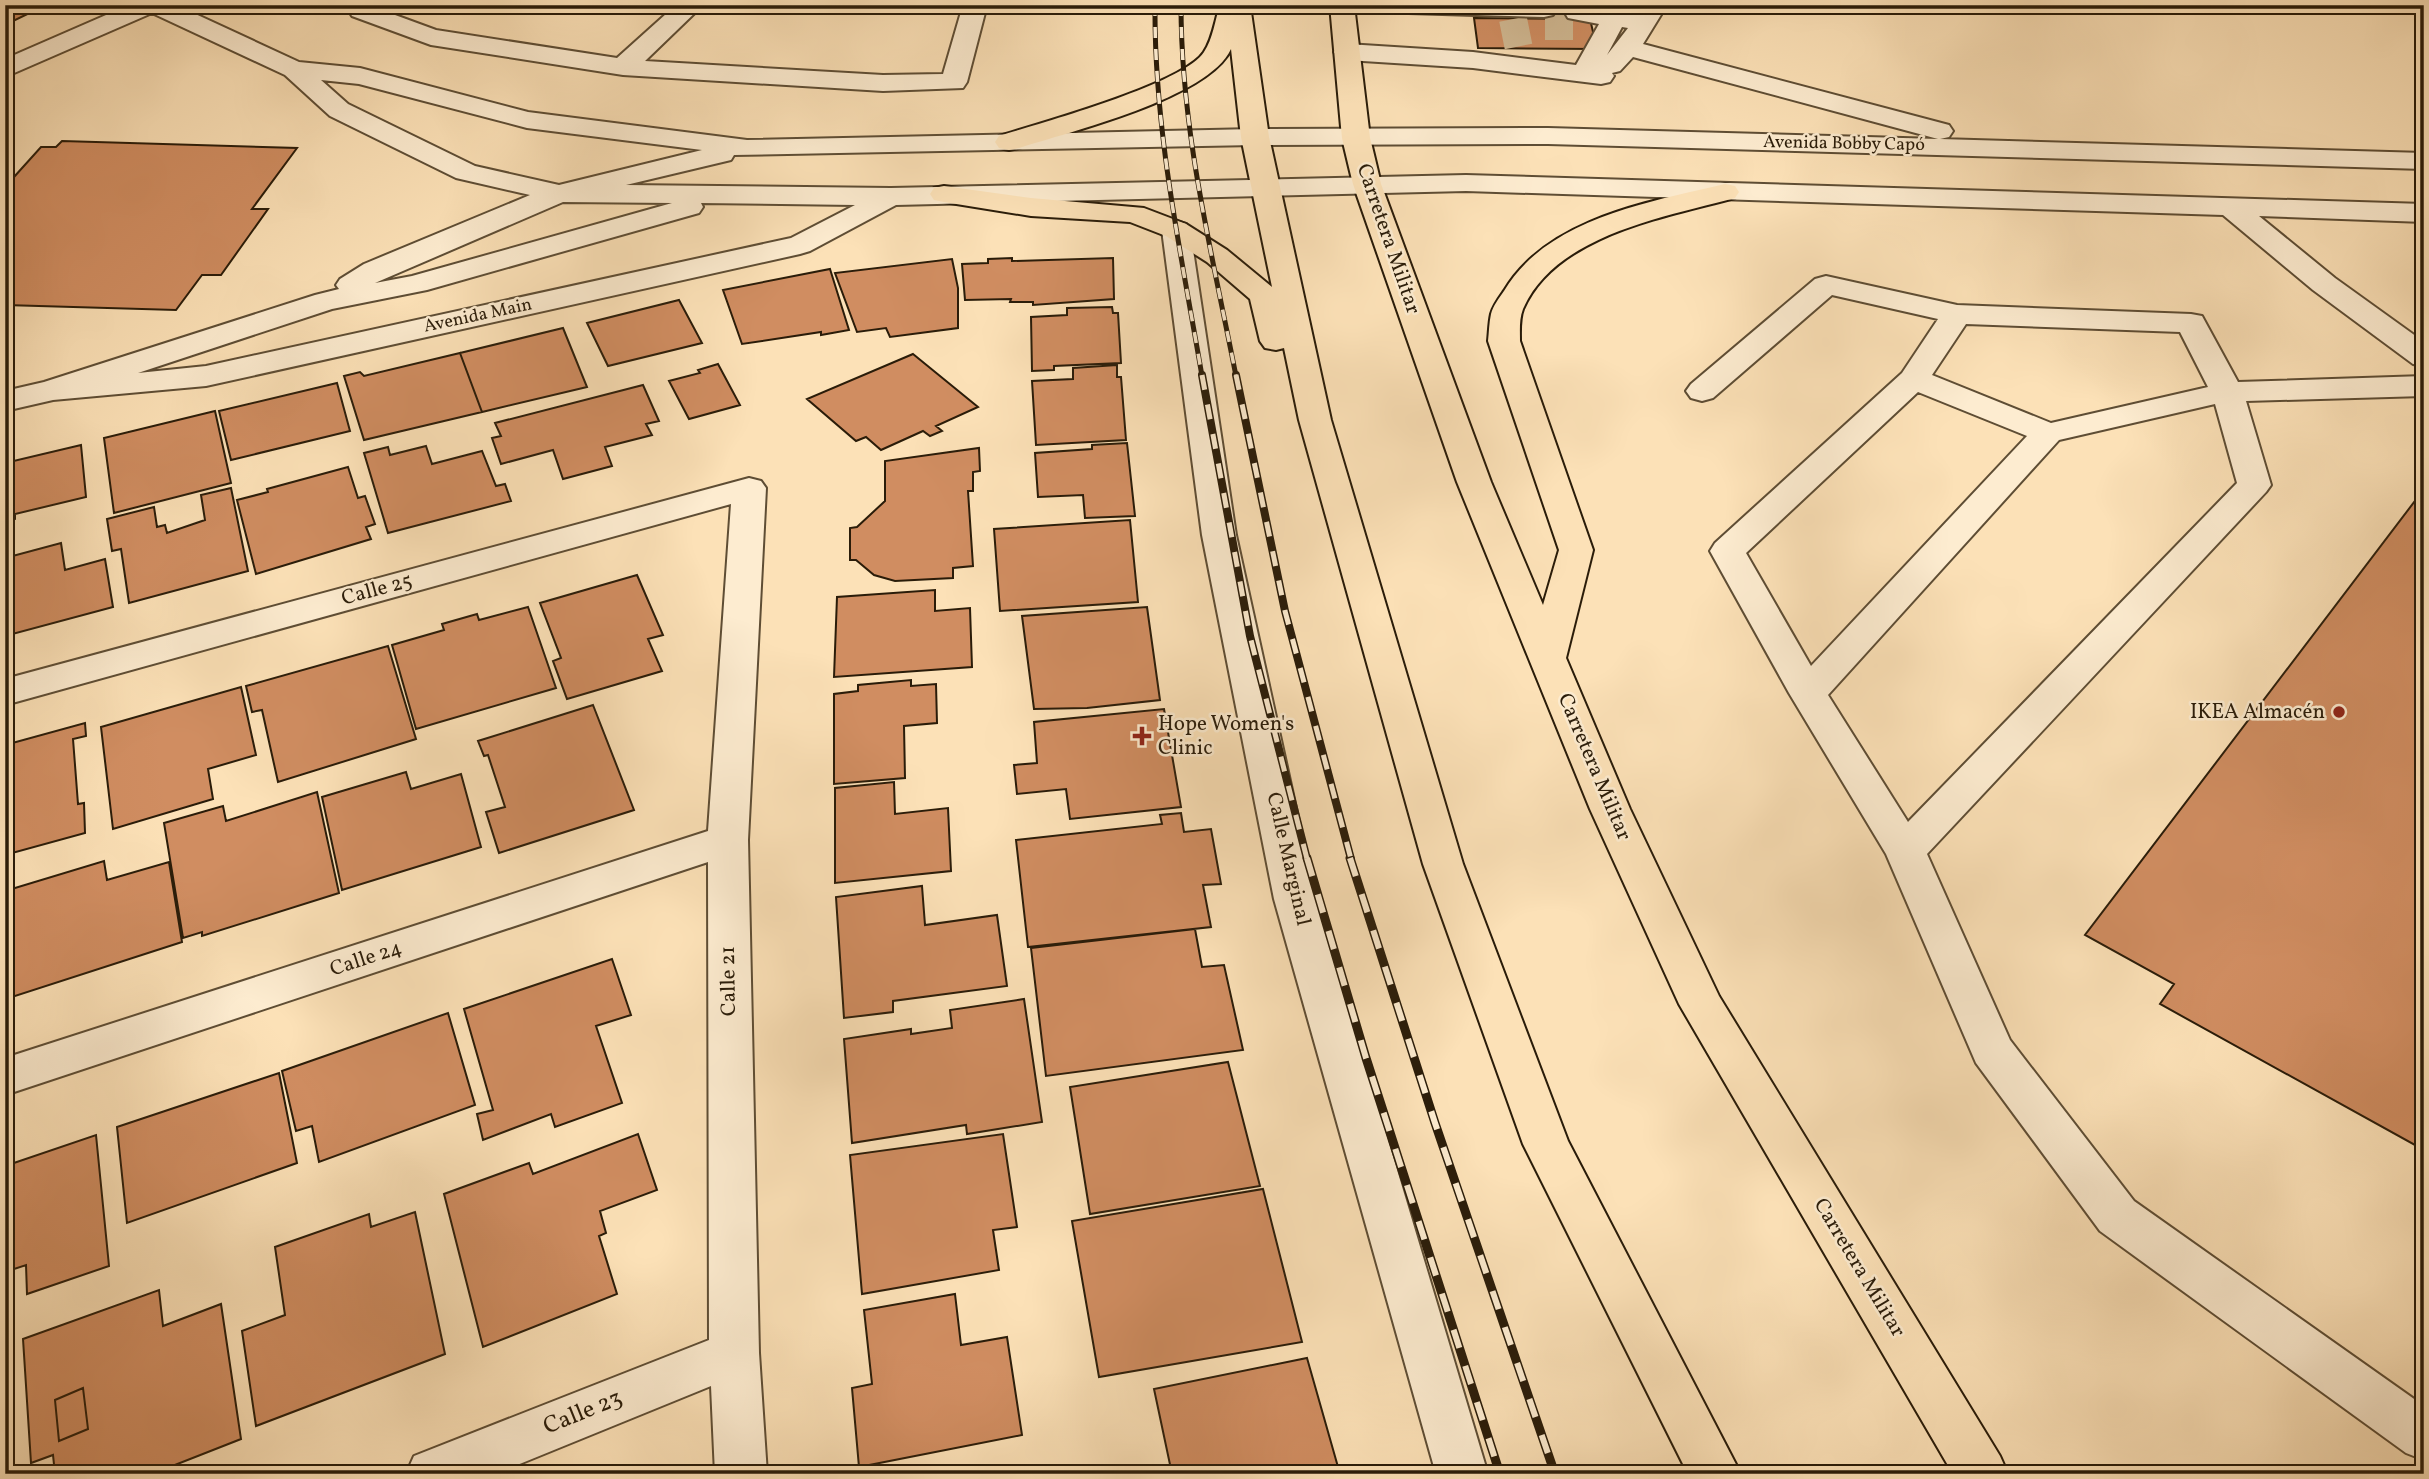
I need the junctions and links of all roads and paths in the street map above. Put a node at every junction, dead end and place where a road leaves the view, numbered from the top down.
1 (153, 5) edge
2 (366, 5) edge
3 (691, 5) edge
4 (975, 5) edge
5 (1232, 5) edge
6 (1238, 5) edge
7 (1342, 5) edge
8 (1375, 5) edge
9 (1465, 8) junction
10 (1544, 10) dead end
11 (1512, 11) edge
12 (1618, 12) edge
13 (1577, 13) dead end
14 (1649, 14) edge
15 (1628, 48) junction
16 (1346, 52) junction
17 (1474, 60) junction
18 (623, 67) junction
19 (5, 69) edge
20 (294, 69) junction
21 (1578, 72) junction
22 (1260, 138) junction
23 (1356, 138) junction
24 (1009, 142) junction
25 (747, 148) junction
26 (2002, 148) junction
27 (2424, 161) edge
28 (1367, 184) junction
29 (1266, 187) junction
30 (1725, 192) junction
31 (559, 193) junction
32 (944, 194) junction
33 (725, 197) junction
34 (891, 197) junction
35 (2229, 206) junction
36 (2424, 213) edge
37 (1176, 230) junction
38 (326, 302) junction
39 (1956, 314) junction
40 (2424, 356) edge
41 (1914, 379) junction
42 (2424, 386) edge
43 (53, 390) junction
44 (1702, 391) dead end
45 (2227, 392) junction
46 (5, 401) edge
47 (2048, 433) junction
48 (1325, 455) junction
49 (749, 488) joint
50 (1547, 658) junction
51 (5, 692) edge
52 (1808, 692) junction
53 (727, 840) junction
54 (1905, 851) junction
55 (5, 1077) edge
56 (734, 1353) junction
57 (2424, 1436) edge
58 (432, 1474) edge
59 (741, 1474) edge
60 (1462, 1474) edge
61 (1715, 1474) edge
62 (1982, 1474) edge

1 - 19 street
1 - 20 street
2 - 18 street
3 - 18 street
4 - 18 street
5 - 24 main road
6 - 22 main road
7 - 16 main road, Carretera Militar
8 - 9 street
9 - 11 street
9 - 17 street
10 - 11 street
12 - 13 street
12 - 14 street
12 - 21 street
14 - 15 street
15 - 21 street
15 - 26 street
16 - 17 street
16 - 23 main road, Carretera Militar
17 - 21 street
20 - 25 street
20 - 31 street
22 - 23 street, Avenida Bobby Capó
22 - 24 street, Avenida Bobby Capó
22 - 29 main road
23 - 26 street, Avenida Bobby Capó
23 - 28 main road, Carretera Militar
24 - 25 street, Avenida Bobby Capó
25 - 31 street
26 - 27 street, Avenida Bobby Capó
28 - 29 street
28 - 30 street
28 - 50 main road, Carretera Militar
29 - 32 street
29 - 48 main road
30 - 35 street
30 - 50 main road
31 - 33 street
31 - 38 street
32 - 34 street
32 - 37 main road
33 - 34 street
33 - 38 street, Avenida Main
34 - 43 street, Avenida Main
35 - 36 street
35 - 40 street
37 - 48 main road
37 - 60 street, Calle Marginal
38 - 43 street, Avenida Main
39 - 41 street
39 - 44 street
39 - 45 street
41 - 47 street
41 - 52 street
42 - 45 street
43 - 46 street, Avenida Main
45 - 47 street
45 - 54 street
47 - 52 street
48 - 61 main road
49 - 51 street, Calle 25
49 - 53 street, Calle 21
50 - 62 main road, Carretera Militar
52 - 54 street
53 - 55 street, Calle 24
53 - 56 street, Calle 21
54 - 57 street
56 - 58 street, Calle 23
56 - 59 street, Calle 21

